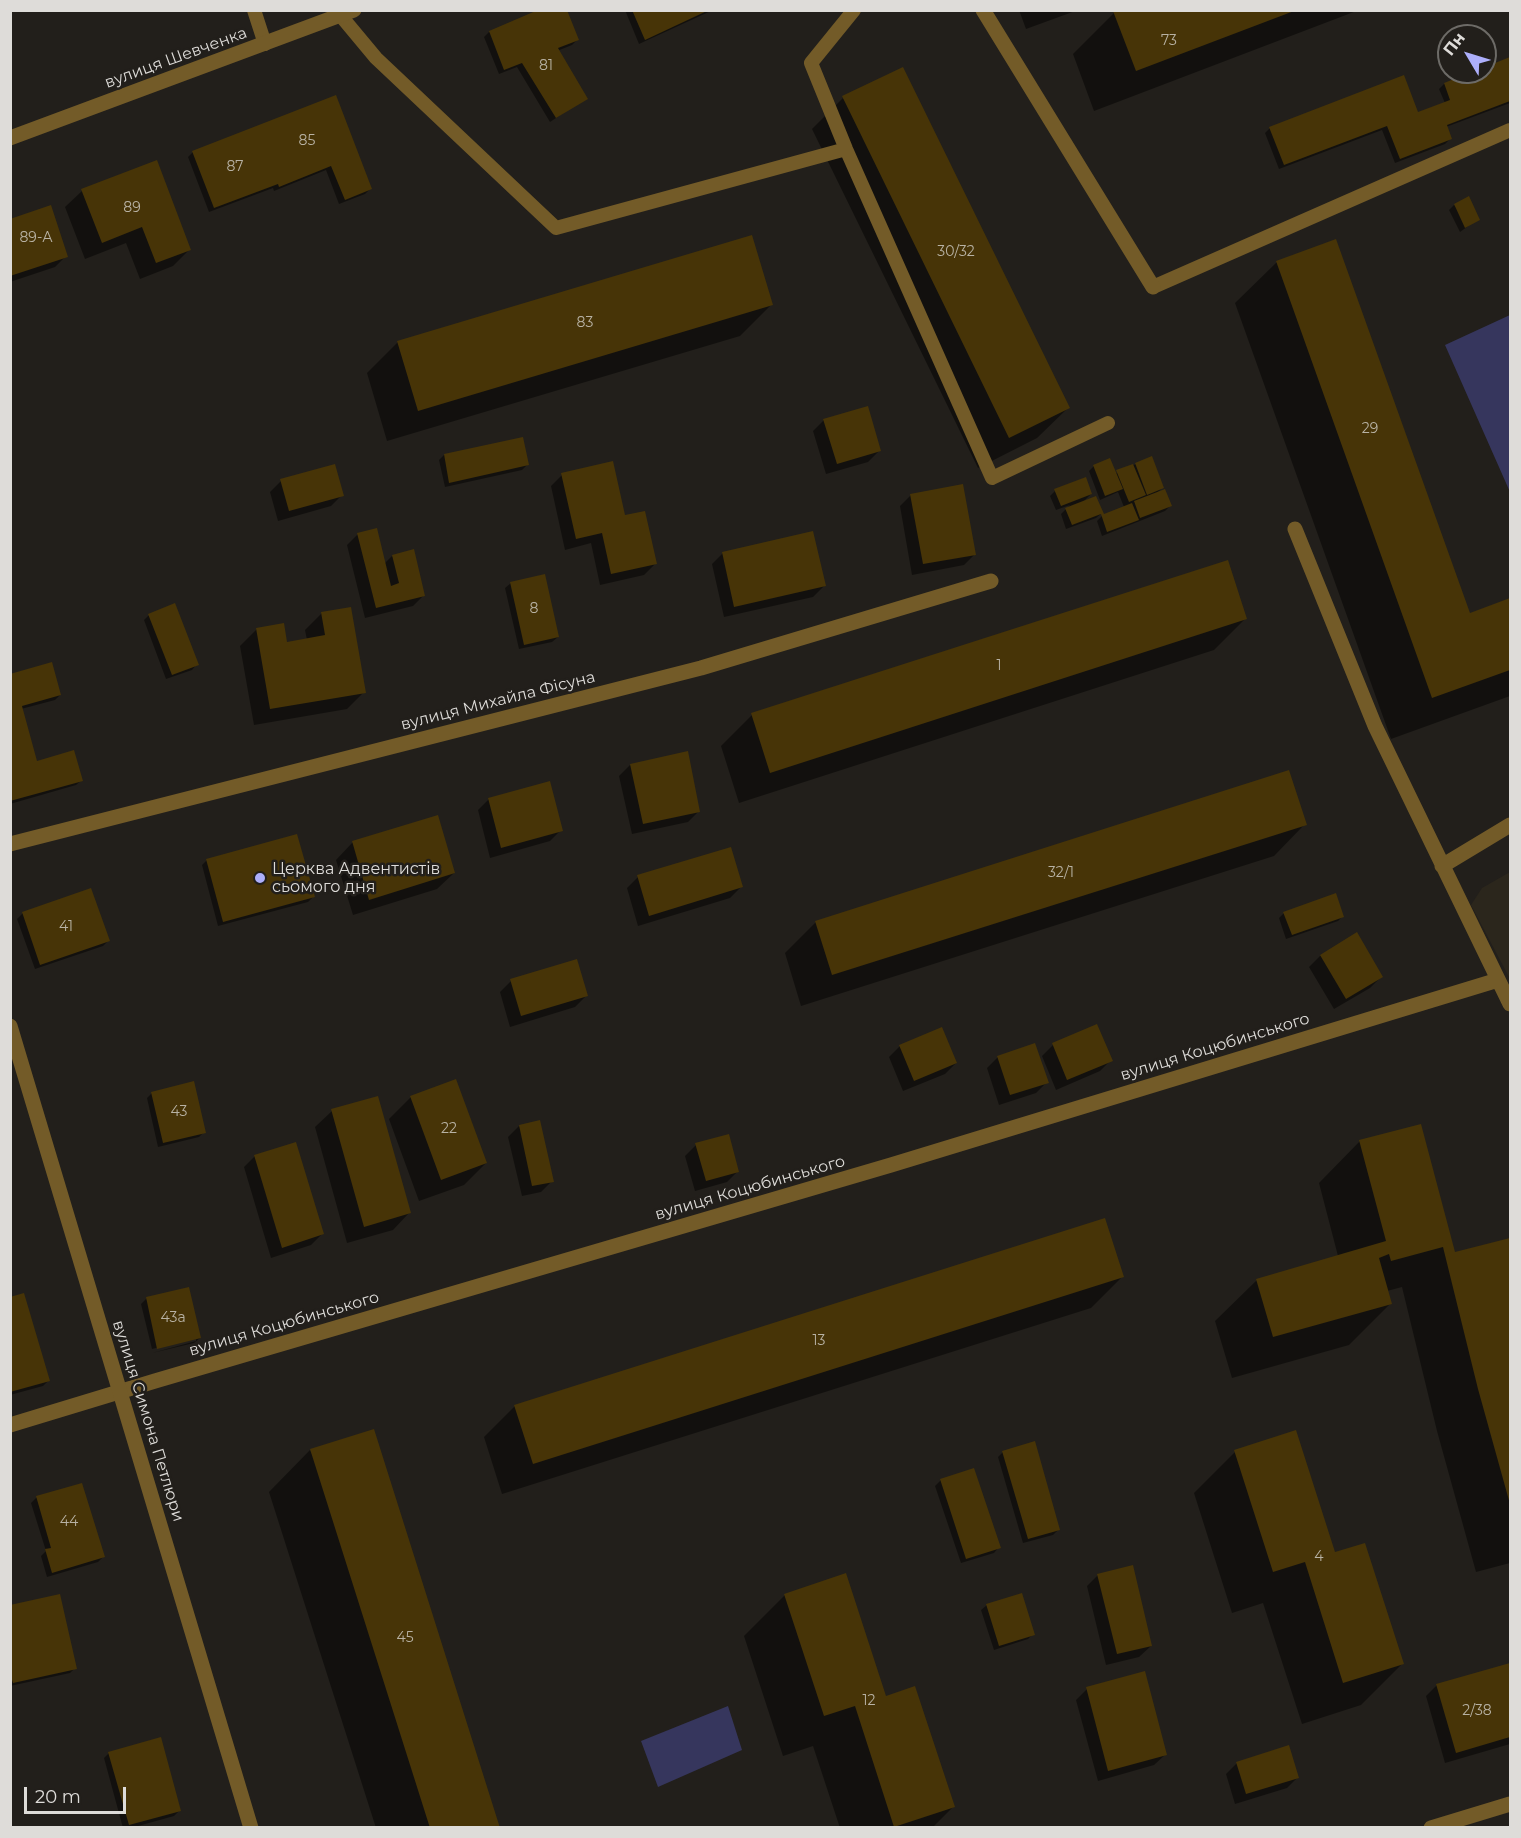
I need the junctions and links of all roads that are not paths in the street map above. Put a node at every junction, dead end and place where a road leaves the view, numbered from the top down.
1 (254, 10) edge
2 (854, 10) edge
3 (983, 10) edge
4 (347, 13) edge
5 (265, 44) junction
6 (1510, 130) edge
7 (10, 138) edge
8 (846, 149) junction
9 (1153, 287) joint
10 (1108, 423) dead end
11 (1295, 529) dead end
12 (991, 581) dead end
13 (1510, 825) edge
14 (10, 844) edge
15 (1442, 866) junction
16 (1498, 980) junction
17 (1510, 1004) edge
18 (10, 1026) edge
19 (121, 1391) junction
20 (10, 1425) edge
21 (1510, 1804) edge
22 (251, 1827) edge
23 (1431, 1827) edge

1 - 5 lane
2 - 8 lane
3 - 9 street
4 - 5 street, вулиця Шевченка
4 - 8 lane
5 - 7 street, вулиця Шевченка
6 - 9 lane
8 - 10 lane
11 - 15 street
12 - 14 street, вулиця Михайла Фісуна
13 - 15 street
15 - 16 street
16 - 17 street
16 - 19 street, вулиця Коцюбинського
18 - 19 street, вулиця Симона Петлюри
19 - 20 street, вулиця Коцюбинського
19 - 22 street, вулиця Симона Петлюри
21 - 23 street

